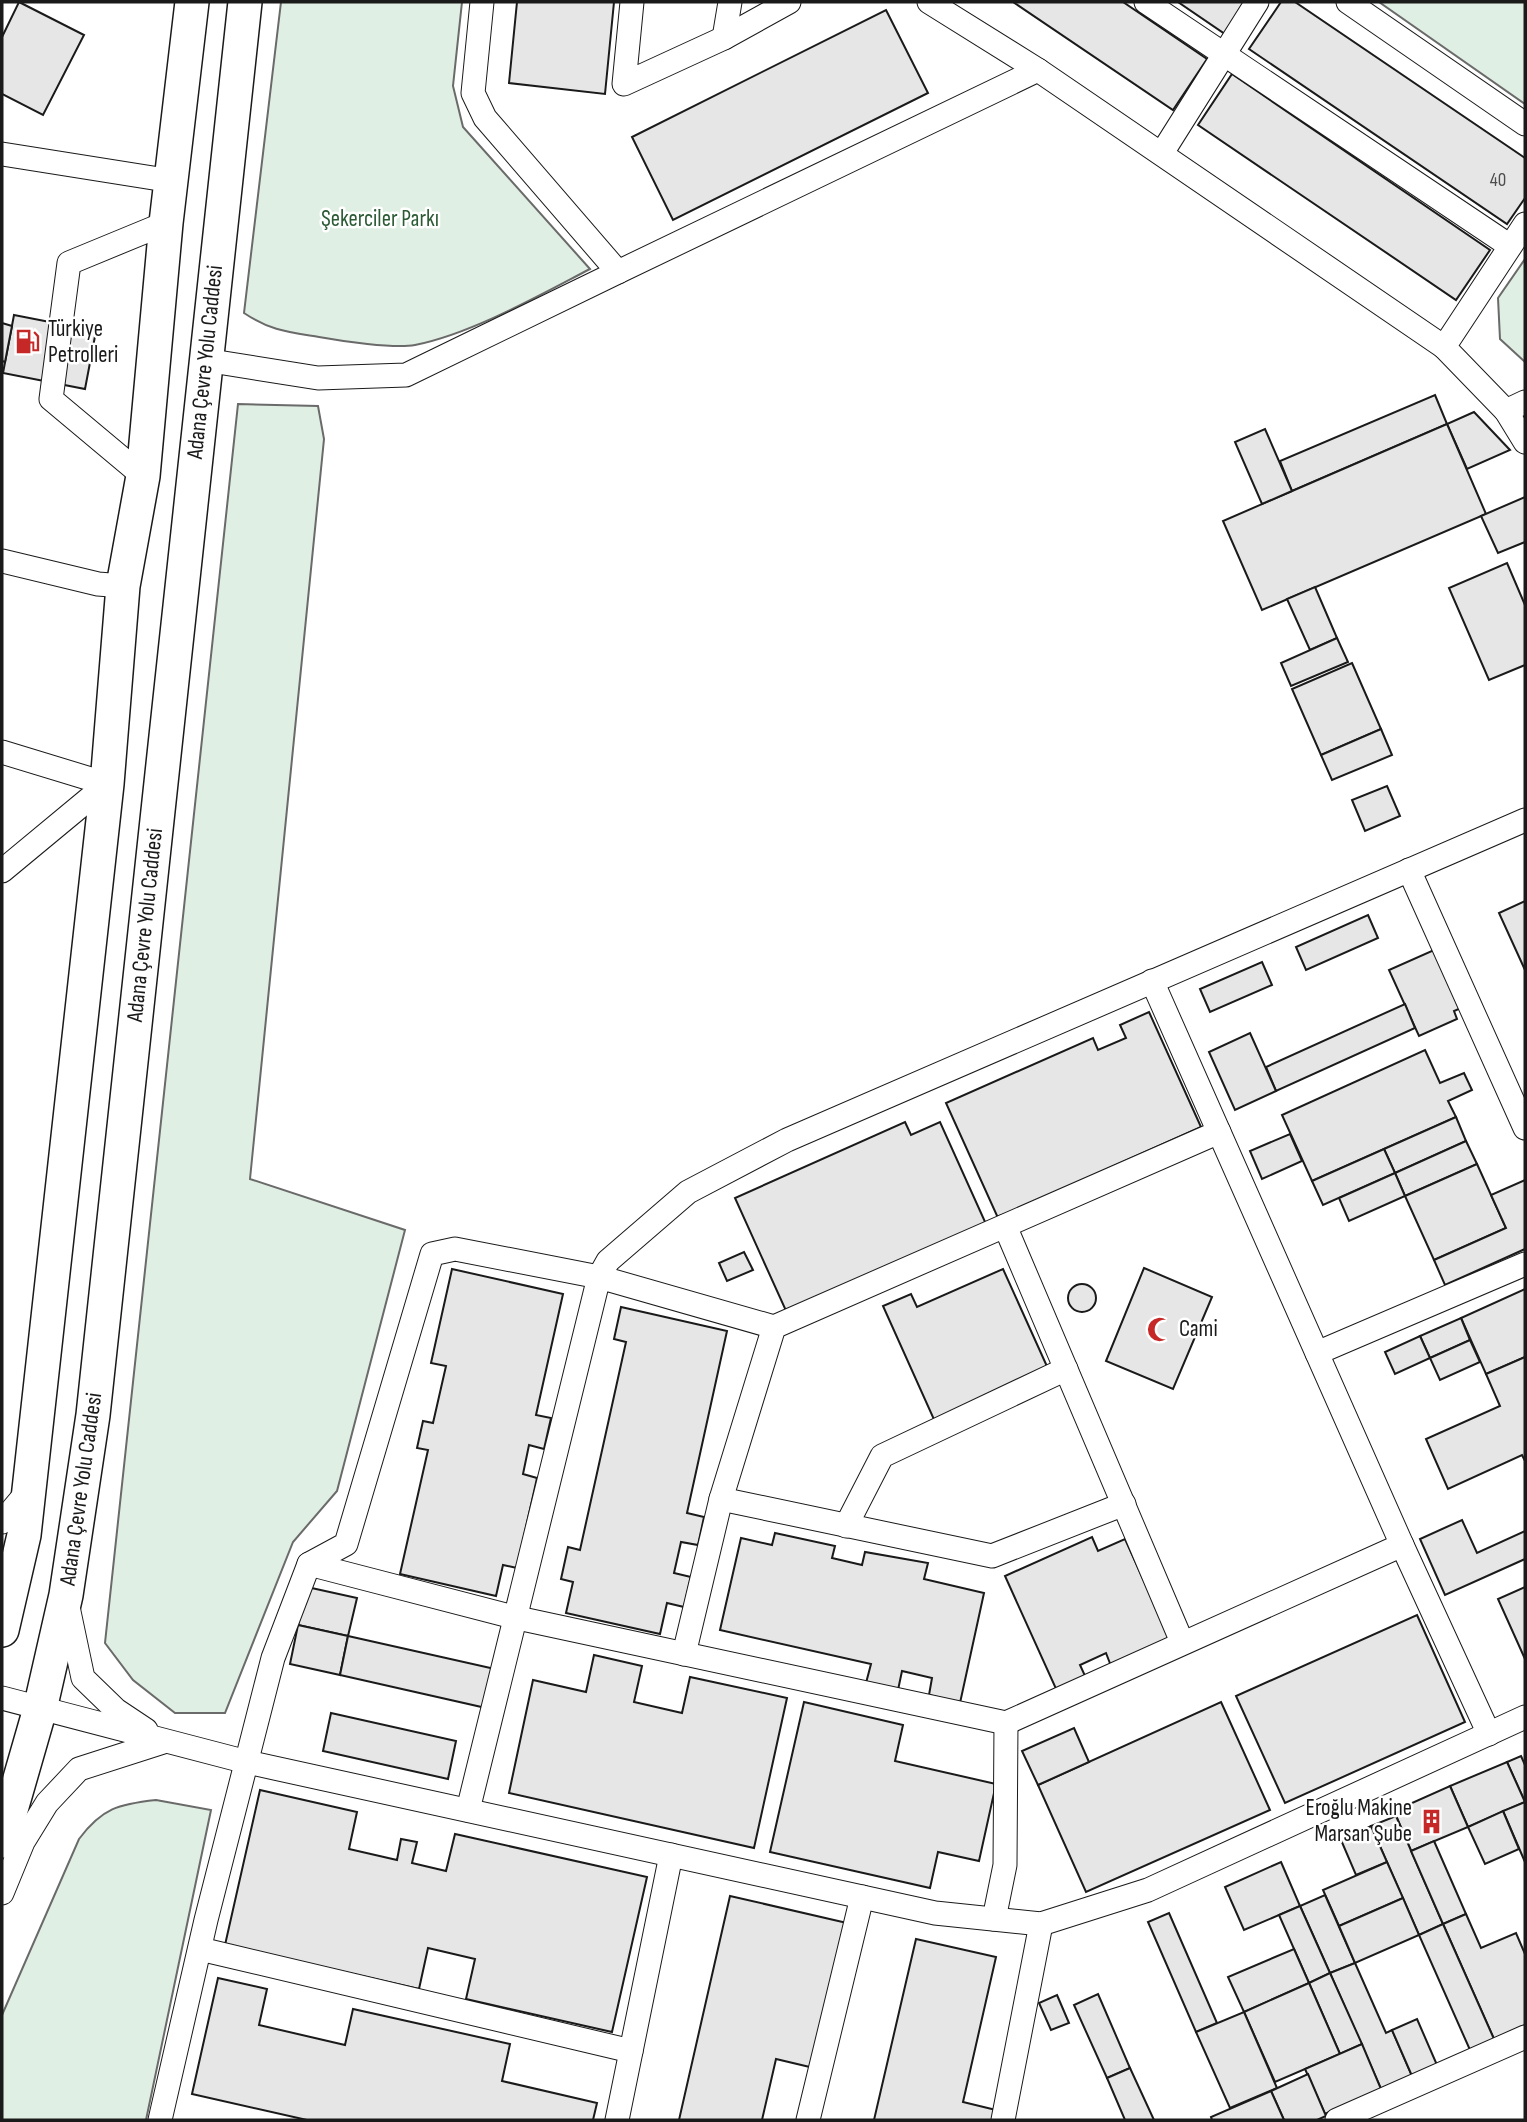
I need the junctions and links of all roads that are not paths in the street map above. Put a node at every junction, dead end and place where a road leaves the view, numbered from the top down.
1 (192, 2) edge
2 (245, 2) edge
3 (482, 2) edge
4 (632, 2) edge
5 (730, 2) edge
6 (789, 2) edge
7 (929, 2) edge
8 (1146, 2) edge
9 (1257, 2) edge
10 (1348, 2) edge
11 (724, 38) junction
12 (1222, 53) junction
13 (1038, 70) junction
14 (1525, 124) edge
15 (1162, 153) junction
16 (2, 154) edge
17 (172, 181) junction
18 (166, 223) junction
19 (1525, 224) edge
20 (1510, 246) junction
21 (618, 272) junction
22 (1444, 346) junction
23 (205, 359) junction
24 (1516, 407) edge
25 (1525, 442) edge
26 (143, 476) junction
27 (2, 561) edge
28 (123, 586) junction
29 (2, 751) edge
30 (107, 784) junction
31 (1525, 820) edge
32 (1409, 870) junction
33 (2, 871) edge
34 (1152, 981) junction
35 (1525, 1128) edge
36 (1219, 1132) junction
37 (1005, 1226) junction
38 (1525, 1264) edge
39 (599, 1277) junction
40 (774, 1327) junction
41 (1317, 1353) junction
42 (1066, 1368) junction
43 (29, 1490) junction
44 (721, 1499) junction
45 (1124, 1503) junction
46 (2, 1522) edge
47 (846, 1525) junction
48 (1402, 1545) junction
49 (309, 1564) junction
50 (66, 1595) junction
51 (513, 1617) junction
52 (2, 1630) edge
53 (1182, 1642) junction
54 (684, 1654) junction
55 (2, 1698) edge
56 (40, 1709) junction
57 (1525, 1717) edge
58 (1006, 1723) junction
59 (1489, 1734) junction
60 (163, 1742) junction
61 (247, 1762) junction
62 (468, 1810) junction
63 (2, 1841) edge
64 (671, 1855) junction
65 (2, 1893) edge
66 (862, 1897) junction
67 (994, 1919) junction
68 (1041, 1924) junction
69 (200, 1949) junction
70 (1525, 2037) edge
71 (631, 2051) junction
72 (160, 2120) edge
73 (617, 2120) edge
74 (808, 2120) edge
75 (1003, 2120) edge
76 (1338, 2120) edge

1 - 17 highway
2 - 23 highway, Adana Çevre Yolu Caddesi
3 - 21 street
4 - 11 street
5 - 11 street
6 - 11 street
7 - 13 street
8 - 12 street
9 - 12 street
10 - 14 street
12 - 15 street
12 - 20 street
13 - 15 street
13 - 21 street
15 - 22 street
16 - 17 street
17 - 18 highway
18 - 26 highway
18 - 26 street
19 - 20 street
20 - 22 street
21 - 23 street
22 - 24 street
23 - 50 highway, Adana Çevre Yolu Caddesi
24 - 25 street
26 - 28 highway
27 - 28 street
28 - 30 highway
29 - 30 street
30 - 33 street
30 - 43 highway
31 - 32 street
32 - 34 street
32 - 35 street
34 - 36 street
34 - 39 street
36 - 37 street
36 - 41 street
37 - 40 street
37 - 42 street
38 - 41 street
39 - 40 street
39 - 49 street
39 - 51 street
40 - 44 street
41 - 48 street
42 - 45 street
42 - 47 street
43 - 46 street
43 - 52 highway
44 - 47 street
44 - 54 street
45 - 47 street
45 - 53 street
48 - 53 street
48 - 59 street
49 - 51 street
49 - 61 street
50 - 56 highway, Adana Çevre Yolu Caddesi
50 - 60 street
51 - 54 street
51 - 62 street
53 - 58 street
54 - 58 street
55 - 56 street
56 - 60 street
56 - 63 highway, Adana Çevre Yolu Caddesi
57 - 59 street
58 - 67 street
59 - 68 street
60 - 61 street
60 - 65 street
61 - 62 street
61 - 69 street
62 - 64 street
64 - 66 street
64 - 71 street
66 - 67 street
66 - 74 street
67 - 68 street
68 - 75 street
69 - 71 street
69 - 72 street
70 - 76 street
71 - 73 street

